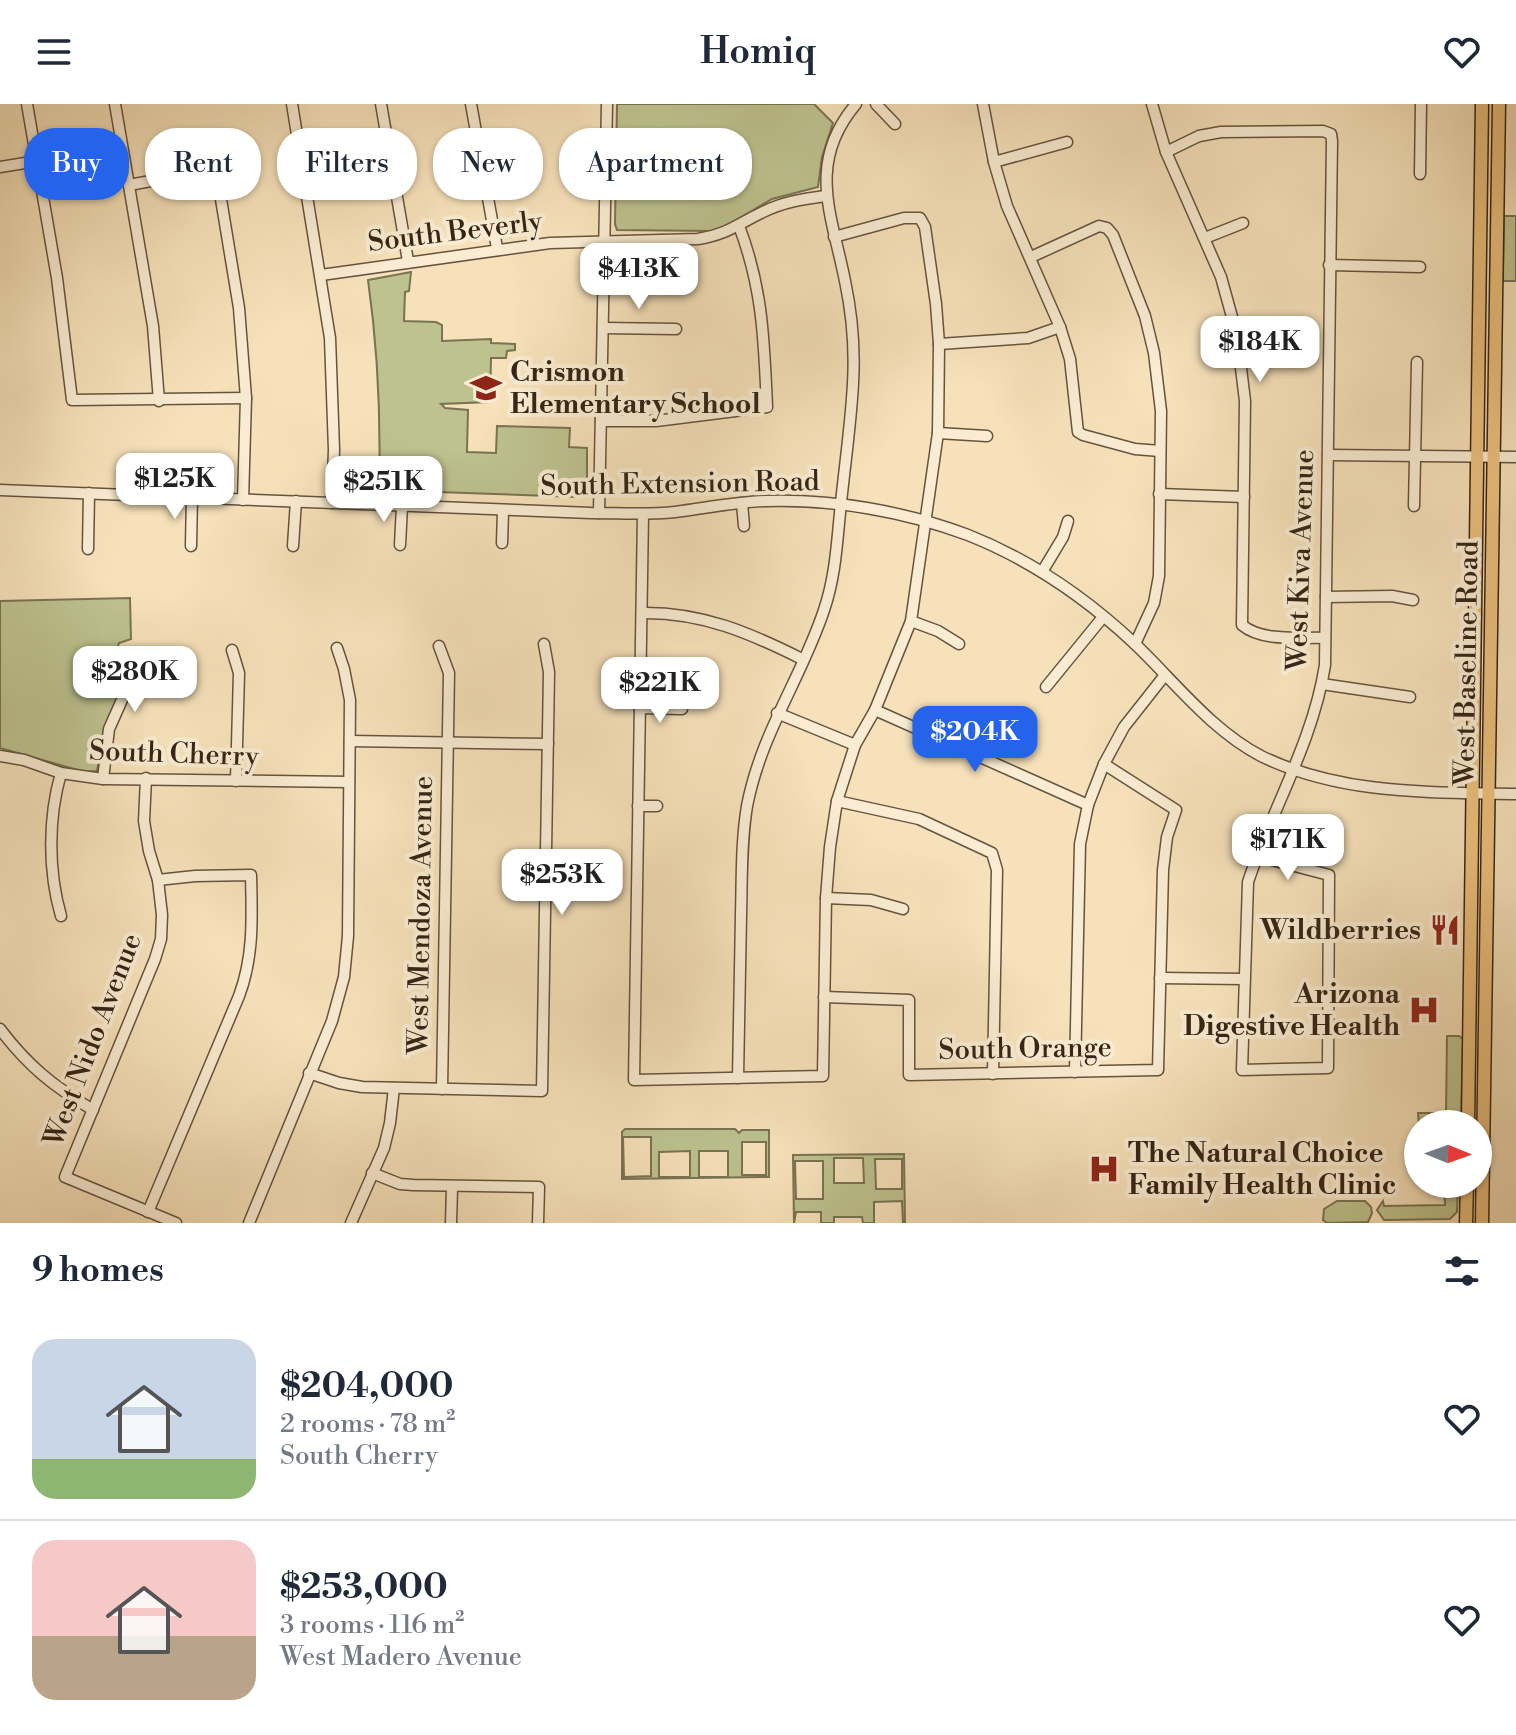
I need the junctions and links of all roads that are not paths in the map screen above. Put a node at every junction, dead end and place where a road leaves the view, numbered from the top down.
1 (27, 104) edge
2 (115, 104) edge
3 (292, 104) edge
4 (381, 104) edge
5 (471, 104) edge
6 (607, 104) edge
7 (856, 104) edge
8 (876, 104) edge
9 (983, 104) edge
10 (1152, 104) edge
11 (1421, 104) edge
12 (1482, 104) edge
13 (1499, 104) edge
14 (895, 124) dead end
15 (31, 128) edge
16 (119, 128) edge
17 (606, 128) edge
18 (1067, 142) dead end
19 (1166, 152) junction
20 (994, 162) junction
21 (24, 163) edge
22 (0, 167) edge
23 (1420, 174) dead end
24 (129, 185) joint
25 (825, 196) junction
26 (44, 200) edge
27 (605, 200) edge
28 (1243, 223) dead end
29 (739, 226) junction
30 (834, 237) junction
31 (1205, 238) junction
32 (605, 240) junction
33 (497, 248) junction
34 (1031, 257) junction
35 (408, 261) junction
36 (1329, 265) junction
37 (1420, 267) dead end
38 (321, 275) junction
39 (1060, 327) junction
40 (603, 328) junction
41 (676, 329) dead end
42 (939, 344) junction
43 (1417, 362) dead end
44 (246, 398) junction
45 (159, 401) junction
46 (601, 421) junction
47 (938, 433) junction
48 (987, 436) dead end
49 (1160, 451) junction
50 (1328, 455) junction
51 (1415, 457) junction
52 (1478, 457) junction
53 (1494, 457) junction
54 (1516, 457) edge
55 (0, 490) edge
56 (89, 493) junction
57 (1159, 494) junction
58 (192, 497) junction
59 (1244, 497) junction
60 (243, 500) junction
61 (296, 501) junction
62 (332, 503) junction
63 (742, 503) junction
64 (841, 504) junction
65 (402, 506) junction
66 (1414, 506) dead end
67 (503, 511) junction
68 (599, 513) junction
69 (643, 514) junction
70 (1068, 521) dead end
71 (925, 522) junction
72 (744, 526) dead end
73 (502, 543) dead end
74 (400, 545) dead end
75 (191, 546) dead end
76 (293, 546) dead end
77 (88, 549) dead end
78 (1476, 559) junction
79 (1042, 572) junction
80 (1326, 597) junction
81 (1413, 600) dead end
82 (642, 613) junction
83 (1103, 617) junction
84 (911, 621) junction
85 (1492, 626) junction
86 (1325, 638) junction
87 (544, 644) dead end
88 (959, 644) dead end
89 (1135, 644) junction
90 (439, 646) dead end
91 (337, 648) dead end
92 (232, 650) dead end
93 (129, 653) dead end
94 (802, 659) junction
95 (1165, 675) junction
96 (1322, 684) junction
97 (1046, 687) dead end
98 (1410, 697) dead end
99 (640, 708) junction
100 (682, 709) dead end
101 (875, 710) junction
102 (777, 713) junction
103 (350, 741) junction
104 (448, 741) junction
105 (548, 744) junction
106 (855, 745) junction
107 (0, 756) edge
108 (1104, 764) junction
109 (1293, 769) junction
110 (61, 773) junction
111 (146, 778) junction
112 (103, 779) junction
113 (236, 781) junction
114 (349, 782) junction
115 (1472, 793) junction
116 (1489, 794) junction
117 (1516, 794) edge
118 (837, 801) junction
119 (1088, 805) junction
120 (638, 806) junction
121 (657, 806) dead end
122 (1257, 856) junction
123 (158, 880) junction
124 (826, 898) junction
125 (903, 909) dead end
126 (61, 916) dead end
127 (1160, 978) junction
128 (1244, 979) junction
129 (824, 997) junction
130 (0, 1029) edge
131 (1075, 1072) junction
132 (309, 1073) junction
133 (993, 1074) junction
134 (738, 1078) junction
135 (394, 1088) junction
136 (442, 1089) junction
137 (93, 1110) junction
138 (1468, 1110) edge
139 (372, 1173) junction
140 (452, 1188) junction
141 (1467, 1198) edge
142 (148, 1212) junction
143 (176, 1223) edge
144 (249, 1223) edge
145 (351, 1223) edge
146 (451, 1223) edge
147 (538, 1223) edge
148 (1466, 1223) edge
149 (1482, 1223) edge

1 - 15 street
2 - 16 street
3 - 38 street
4 - 35 street
5 - 33 street
6 - 17 street
7 - 25 street
8 - 14 street
9 - 20 street
10 - 19 street
11 - 23 street
12 - 52 main road, West Baseline Road
13 - 53 main road, West Baseline Road
18 - 20 street
19 - 31 street
19 - 36 street, West Kiva Avenue
20 - 34 street
21 - 22 street
24 - 44 street
24 - 45 street
25 - 29 street, South Beverly
25 - 30 street
26 - 45 street
27 - 32 street
28 - 31 street
29 - 32 street, South Beverly
29 - 46 street
30 - 42 street
30 - 64 street
31 - 59 street
32 - 33 street, South Beverly
32 - 40 street
33 - 35 street, South Beverly
34 - 39 street
34 - 49 street
35 - 38 street, South Beverly
36 - 37 street
36 - 50 street, West Kiva Avenue
38 - 62 street
39 - 42 street
39 - 49 street
40 - 41 street
40 - 46 street
42 - 47 street
43 - 51 street
44 - 45 street
44 - 60 street
46 - 68 street
47 - 48 street
47 - 71 street
49 - 57 street
50 - 51 street
50 - 80 street, West Kiva Avenue
51 - 52 street
51 - 66 street
52 - 53 street
52 - 78 main road, West Baseline Road
53 - 54 street
53 - 85 main road, West Baseline Road
55 - 56 street, South Extension Road
56 - 58 street, South Extension Road
56 - 77 street
57 - 59 street
57 - 89 street
58 - 60 street, South Extension Road
58 - 75 street
59 - 86 street
60 - 61 street, South Extension Road
61 - 62 street, South Extension Road
61 - 76 street
62 - 65 street, South Extension Road
63 - 64 street, South Extension Road
63 - 69 street, South Extension Road
63 - 72 street
64 - 71 street, South Extension Road
64 - 94 street
65 - 67 street, South Extension Road
65 - 74 street
67 - 68 street, South Extension Road
67 - 73 street
68 - 69 street, South Extension Road
69 - 82 street
70 - 79 street
71 - 79 street, South Extension Road
71 - 84 street
78 - 85 main road
78 - 115 main road, West Baseline Road
79 - 83 street, South Extension Road
80 - 81 street
80 - 86 street, West Kiva Avenue
82 - 94 street
82 - 99 street
83 - 89 street, South Extension Road
83 - 97 street
84 - 88 street
84 - 101 street
85 - 116 main road, West Baseline Road
86 - 96 street, West Kiva Avenue
87 - 105 street
89 - 95 street, South Extension Road
90 - 104 street, West Mendoza Avenue
91 - 103 street
92 - 113 street
93 - 112 street
94 - 102 street
95 - 108 street
95 - 109 street, South Extension Road
96 - 98 street
96 - 109 street, West Kiva Avenue
99 - 100 street
99 - 120 street
101 - 106 street
101 - 119 street
102 - 106 street
102 - 134 street
103 - 104 street
103 - 114 street
104 - 105 street
104 - 136 street, West Mendoza Avenue
105 - 136 street
106 - 118 street
107 - 110 street, South Cherry
108 - 119 street
108 - 127 street
109 - 115 street, South Extension Road
109 - 122 street, West Kiva Avenue
110 - 112 street, South Cherry
110 - 126 street
111 - 112 street, South Cherry
111 - 113 street, South Cherry
111 - 123 street, West Nido Avenue
113 - 114 street, South Cherry
114 - 132 street
115 - 116 street, South Extension Road
115 - 138 main road, West Baseline Road
116 - 117 street, South Extension Road
116 - 149 main road, West Baseline Road
118 - 124 street
118 - 133 street
119 - 131 street
120 - 121 street
120 - 134 street
122 - 128 street, West Kiva Avenue
122 - 128 street, West Kiva Avenue
123 - 137 street, West Nido Avenue
123 - 142 street
124 - 125 street
124 - 129 street
127 - 128 street
127 - 131 street, South Orange
129 - 133 street, South Orange
129 - 134 street
130 - 137 street
131 - 133 street, South Orange
132 - 135 street
132 - 144 street
135 - 136 street
135 - 139 street
137 - 142 street, West Nido Avenue
139 - 140 street
139 - 145 street
140 - 146 street
140 - 147 street
141 - 148 main road
142 - 143 street

